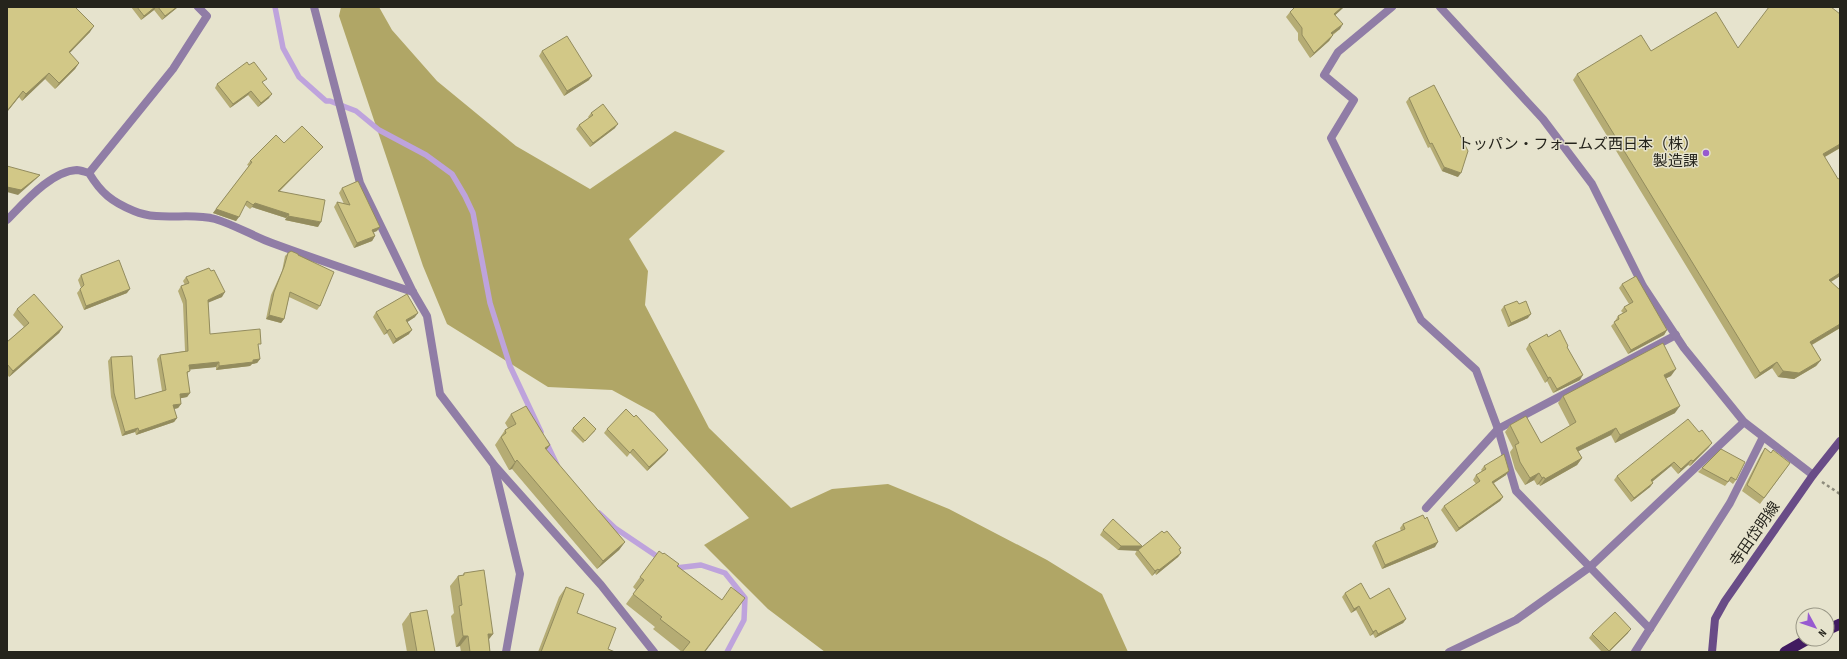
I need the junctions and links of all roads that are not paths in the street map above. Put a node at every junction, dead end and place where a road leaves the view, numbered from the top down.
1 (198, 7) edge
2 (314, 7) edge
3 (1392, 7) edge
4 (1440, 7) edge
5 (89, 173) junction
6 (7, 220) edge
7 (413, 292) junction
8 (1676, 335) junction
9 (1744, 422) junction
10 (1498, 429) junction
11 (1763, 437) junction
12 (1840, 441) edge
13 (494, 465) junction
14 (1813, 475) junction
15 (1426, 508) dead end
16 (1590, 567) junction
17 (1650, 629) junction
18 (1795, 646) edge
19 (506, 652) edge
20 (654, 652) edge
21 (1449, 652) edge
22 (1635, 652) edge
23 (1712, 652) edge
24 (1785, 652) edge

1 - 5 street
2 - 7 street
3 - 10 street
4 - 8 street
5 - 6 street
5 - 7 street
7 - 13 street
8 - 9 street
8 - 10 street
9 - 11 street
9 - 16 street
10 - 15 street
10 - 16 street
11 - 14 street
11 - 17 street
12 - 14 main road, 寺田岱明線
13 - 19 street
13 - 20 street
14 - 23 main road, 寺田岱明線
16 - 17 street
16 - 21 street
17 - 22 street
18 - 24 highway

